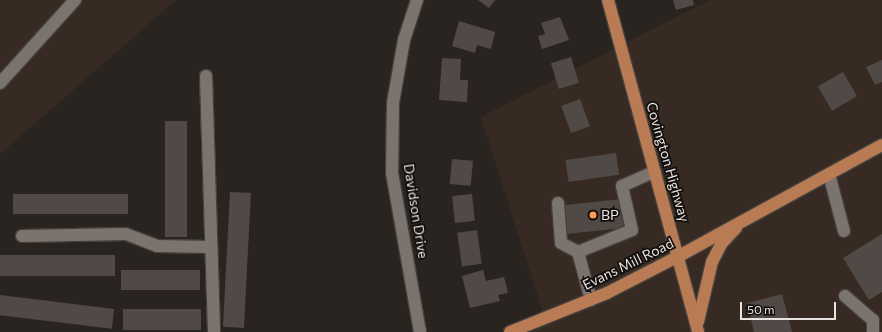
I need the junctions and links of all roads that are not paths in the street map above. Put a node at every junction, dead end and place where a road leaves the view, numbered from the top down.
1 (75, 0) edge
2 (417, 0) edge
3 (608, 0) edge
4 (206, 76) dead end
5 (0, 83) edge
6 (882, 144) edge
7 (654, 171) junction
8 (829, 174) junction
9 (558, 203) dead end
10 (743, 220) junction
11 (844, 231) dead end
12 (22, 236) dead end
13 (210, 247) junction
14 (578, 252) junction
15 (679, 256) junction
16 (845, 296) dead end
17 (591, 300) junction
18 (697, 330) edge
19 (214, 332) edge
20 (420, 332) edge
21 (510, 332) edge
22 (873, 332) edge

1 - 5 street
2 - 20 street, Davidson Drive
3 - 7 main road, Covington Highway
4 - 13 street
6 - 8 main road, Evans Mill Road
7 - 14 street
7 - 15 main road, Covington Highway
8 - 10 main road, Evans Mill Road
8 - 11 street
9 - 14 street
10 - 15 main road, Evans Mill Road
10 - 18 main road
12 - 13 street
13 - 19 street
14 - 17 street
15 - 17 main road, Evans Mill Road
15 - 18 main road, Covington Highway
16 - 22 street
17 - 21 main road, Evans Mill Road

